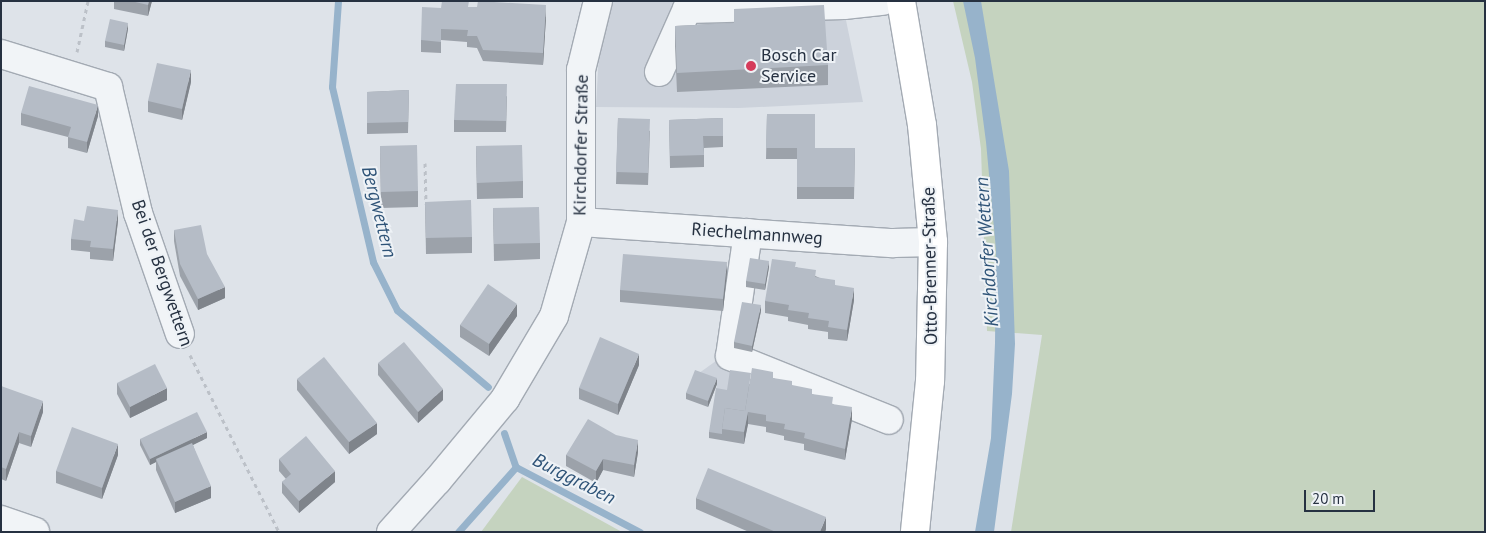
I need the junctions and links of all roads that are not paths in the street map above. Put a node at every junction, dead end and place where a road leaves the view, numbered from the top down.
1 (598, 1) edge
2 (883, 1) edge
3 (901, 1) edge
4 (1, 54) edge
5 (659, 72) dead end
6 (581, 222) junction
7 (748, 233) junction
8 (933, 242) junction
9 (180, 334) road end
10 (888, 420) dead end
11 (1, 520) edge
12 (35, 532) edge
13 (390, 532) edge
14 (915, 532) edge

1 - 6 street, Kirchdorfer Straße
2 - 5 street
3 - 8 main road, Otto-Brenner-Straße
4 - 9 street, Bei der Bergwettern
6 - 7 street, Riechelmannweg
6 - 13 street, Kirchdorfer Straße
7 - 8 street, Riechelmannweg
7 - 10 street
8 - 14 main road, Otto-Brenner-Straße
11 - 12 street

